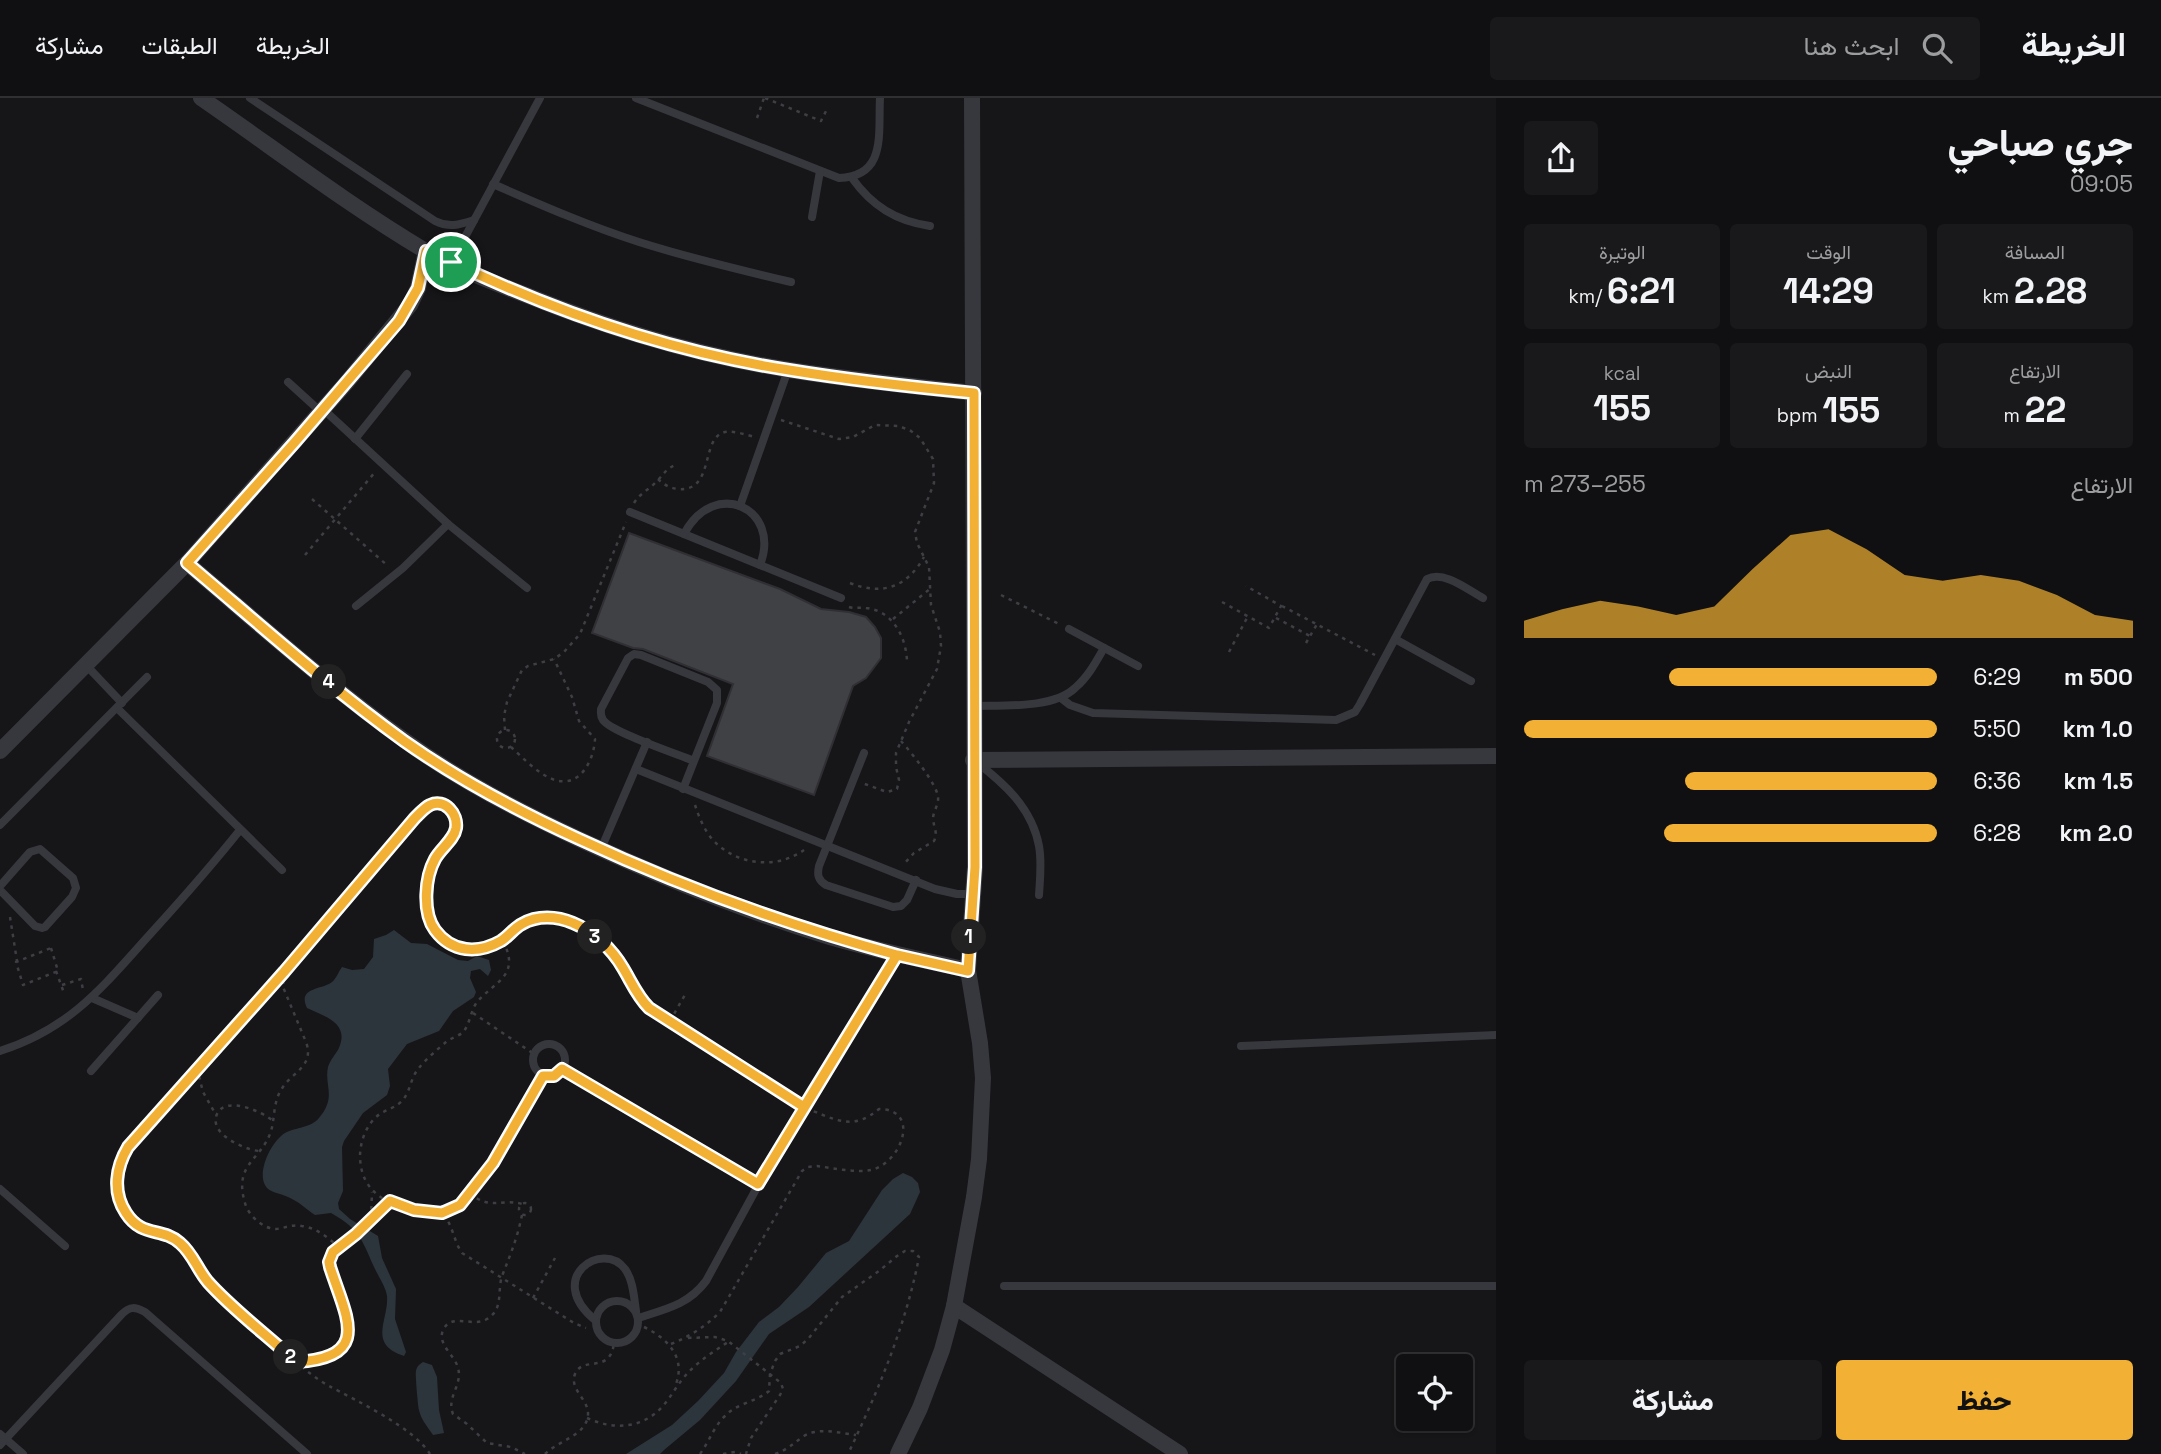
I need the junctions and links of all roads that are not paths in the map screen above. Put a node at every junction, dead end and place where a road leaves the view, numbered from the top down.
1 (201, 98) edge
2 (250, 98) edge
3 (540, 98) edge
4 (636, 98) edge
5 (880, 98) edge
6 (972, 98) edge
7 (820, 171) junction
8 (852, 178) junction
9 (493, 184) junction
10 (812, 217) dead end
11 (474, 220) junction
12 (930, 226) dead end
13 (426, 251) junction
14 (451, 262) junction
15 (791, 282) dead end
16 (788, 370) junction
17 (407, 374) dead end
18 (288, 382) dead end
19 (974, 393) junction
20 (322, 410) junction
21 (355, 439) junction
22 (740, 506) junction
23 (630, 512) road end
24 (448, 524) junction
25 (684, 534) junction
26 (187, 563) junction
27 (760, 565) junction
28 (527, 588) dead end
29 (841, 598) road end
30 (1483, 598) dead end
31 (356, 606) dead end
32 (1069, 629) road end
33 (1395, 639) junction
34 (1104, 648) junction
35 (86, 664) junction
36 (1138, 666) dead end
37 (147, 677) dead end
38 (1471, 681) dead end
39 (1061, 698) junction
40 (119, 705) junction
41 (974, 706) junction
42 (647, 742) junction
43 (0, 751) edge
44 (864, 753) dead end
45 (1496, 756) edge
46 (973, 760) junction
47 (694, 761) junction
48 (636, 769) junction
49 (687, 790) junction
50 (0, 825) edge
51 (240, 830) junction
52 (827, 845) junction
53 (601, 849) junction
54 (282, 870) dead end
55 (916, 880) junction
56 (0, 888) edge
57 (973, 894) junction
58 (1039, 895) dead end
59 (897, 955) junction
60 (968, 971) junction
61 (158, 995) dead end
62 (89, 1001) junction
63 (138, 1018) junction
64 (1496, 1035) edge
65 (1241, 1046) dead end
66 (0, 1051) edge
67 (562, 1069) junction
68 (91, 1071) dead end
69 (758, 1184) junction
70 (0, 1189) edge
71 (65, 1246) dead end
72 (1003, 1286) dead end
73 (1496, 1286) edge
74 (954, 1306) junction
75 (637, 1318) junction
76 (596, 1324) junction
77 (2, 1439) edge
78 (23, 1454) edge
79 (307, 1454) edge
80 (898, 1454) edge
81 (1180, 1454) edge

1 - 13 street
2 - 11 lane
3 - 9 lane
4 - 7 lane
5 - 8 lane
6 - 19 street
7 - 8 lane
7 - 10 lane
8 - 12 lane
9 - 11 lane
9 - 15 lane
11 - 14 lane
13 - 14 street
13 - 20 street
14 - 16 street
16 - 19 street
16 - 22 lane
17 - 21 lane
18 - 20 lane
19 - 41 street
20 - 21 lane
20 - 26 street
21 - 24 lane
22 - 25 lane
22 - 27 lane
23 - 25 lane
24 - 28 lane
24 - 31 lane
25 - 27 lane
26 - 35 street
26 - 53 street
27 - 29 lane
30 - 33 lane
32 - 34 lane
33 - 38 lane
33 - 39 lane
34 - 36 lane
34 - 39 lane
35 - 40 lane
35 - 43 street
37 - 40 lane
39 - 41 lane
40 - 50 lane
40 - 51 lane
41 - 46 street
42 - 47 lane
42 - 47 lane
42 - 48 lane
44 - 52 lane
45 - 46 street
46 - 57 street
46 - 58 lane
47 - 49 lane
48 - 49 lane
48 - 53 lane
49 - 52 lane
51 - 54 lane
51 - 62 lane
52 - 55 lane
52 - 55 lane
53 - 59 street
55 - 57 lane
56 - 56 lane
57 - 60 street
59 - 60 street
59 - 69 lane
60 - 74 street
61 - 63 lane
62 - 63 lane
62 - 66 lane
63 - 68 lane
64 - 65 lane
67 - 67 lane
67 - 69 lane
69 - 75 lane
70 - 71 lane
72 - 73 lane
74 - 80 street
74 - 81 street
75 - 76 lane
75 - 76 lane
75 - 76 lane
77 - 78 lane
77 - 79 lane

